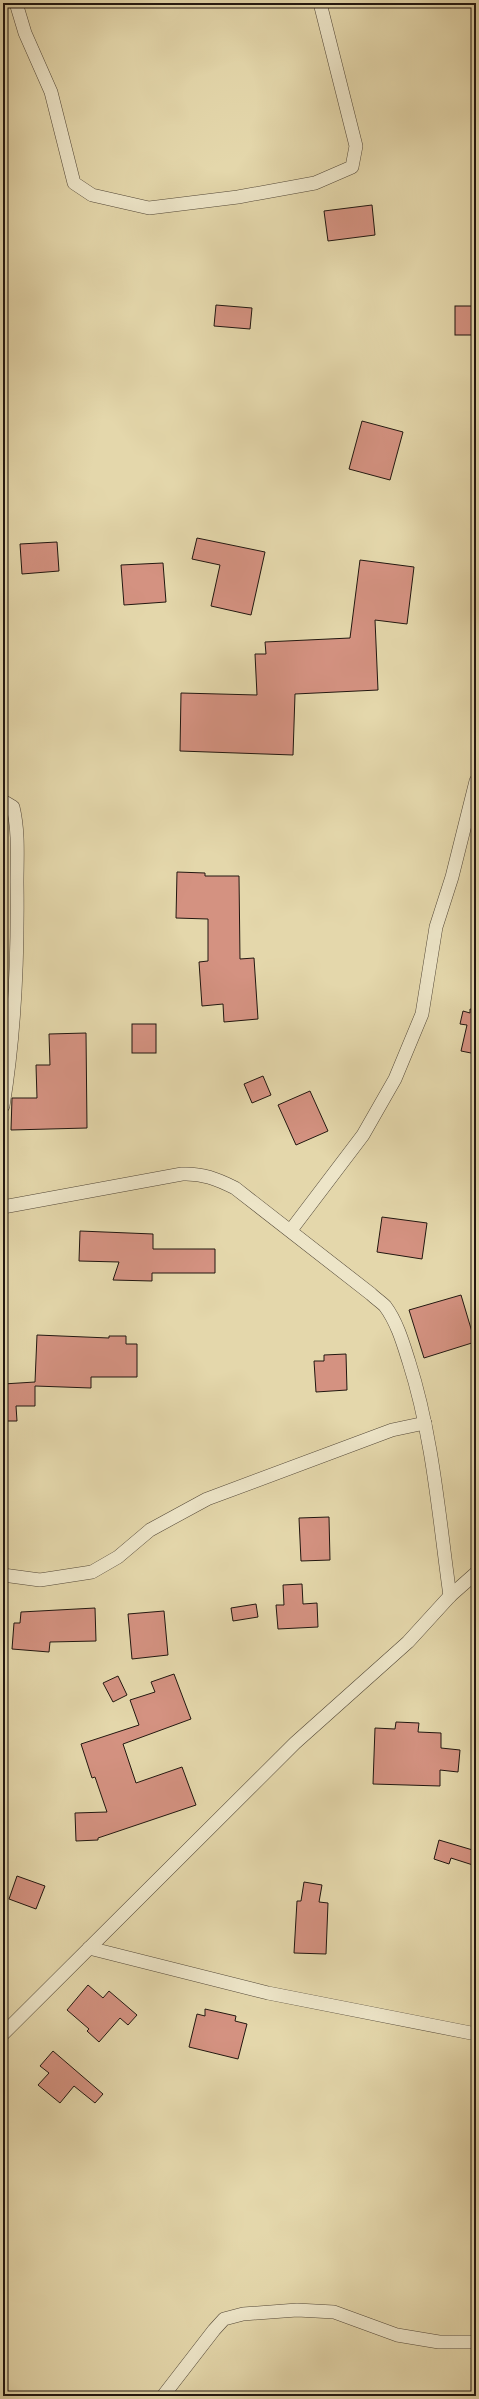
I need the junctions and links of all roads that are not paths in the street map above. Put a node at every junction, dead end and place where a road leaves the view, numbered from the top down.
1 (16, 3) edge
2 (320, 3) edge
3 (476, 781) edge
4 (3, 801) edge
5 (3, 1106) edge
6 (3, 1207) edge
7 (291, 1230) junction
8 (425, 1423) junction
9 (476, 1573) edge
10 (3, 1575) edge
11 (450, 1596) junction
12 (88, 1948) junction
13 (3, 2034) edge
14 (476, 2034) edge
15 (476, 2342) edge
16 (163, 2396) edge

1 - 2 street
3 - 7 street
4 - 5 street
6 - 7 street
7 - 8 street
8 - 10 street
8 - 11 street
9 - 11 street
11 - 12 street
12 - 13 street
12 - 14 street
15 - 16 street

